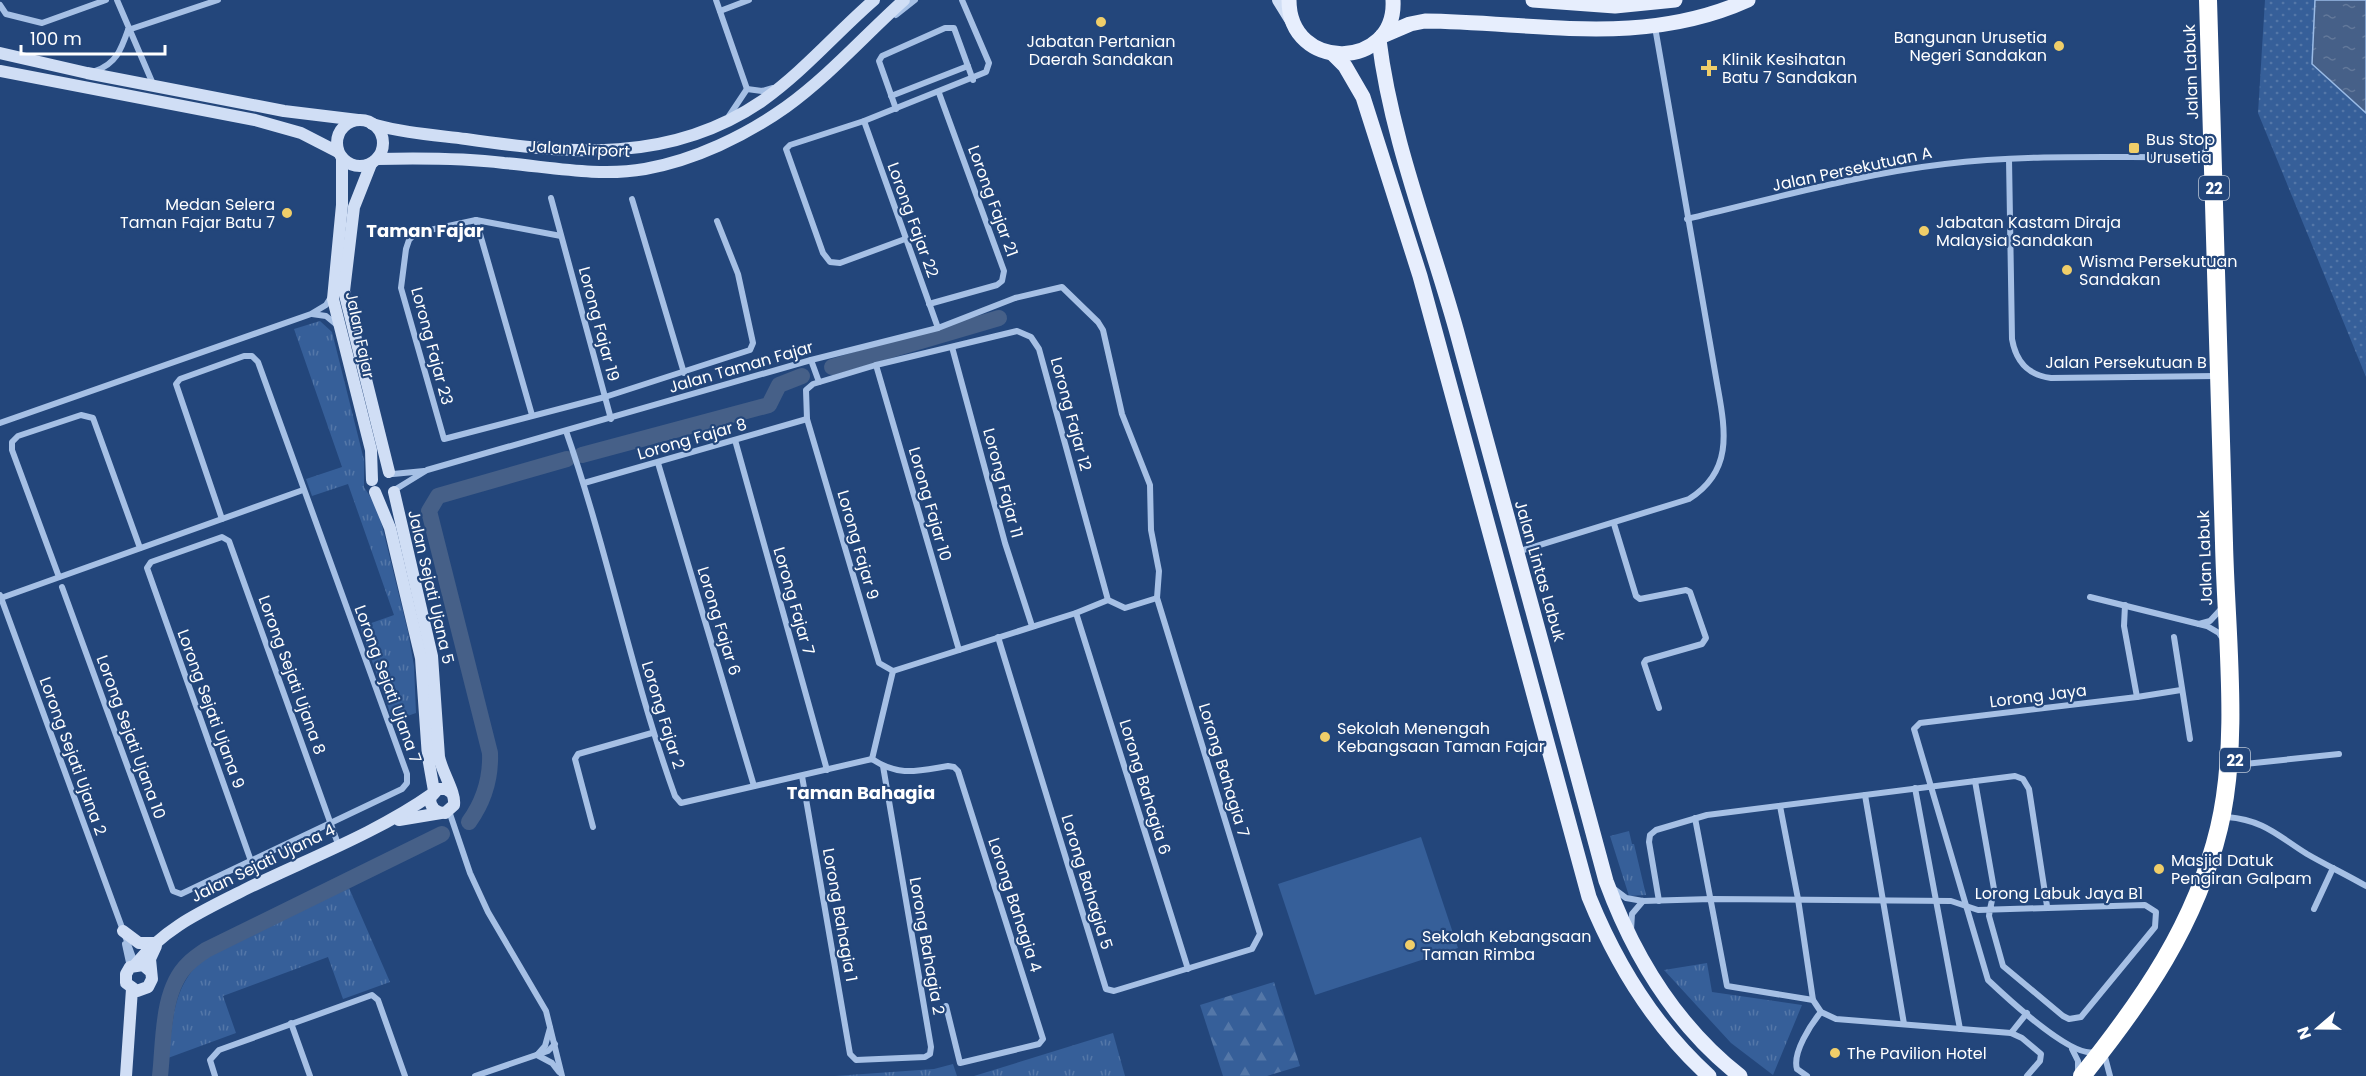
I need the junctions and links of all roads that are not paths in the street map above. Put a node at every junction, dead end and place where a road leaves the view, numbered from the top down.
1 (106, 0) edge
2 (117, 0) edge
3 (218, 0) edge
4 (716, 0) edge
5 (874, 0) edge
6 (904, 0) edge
7 (915, 0) edge
8 (962, 0) edge
9 (1278, 0) edge
10 (1289, 0) edge
11 (1393, 0) edge
12 (1533, 0) edge
13 (1675, 0) edge
14 (1748, 0) edge
15 (2208, 0) edge
16 (2214, 0) edge
17 (744, 1) edge
18 (0, 5) edge
19 (720, 11) junction
20 (1294, 25) junction
21 (1655, 27) junction
22 (128, 30) junction
23 (1380, 38) junction
24 (0, 51) edge
25 (849, 52) junction
26 (1333, 54) junction
27 (0, 64) edge
28 (968, 66) junction
29 (0, 71) edge
30 (87, 73) junction
31 (973, 80) junction
32 (153, 84) junction
33 (779, 87) junction
34 (747, 89) junction
35 (120, 93) junction
36 (939, 93) junction
37 (891, 96) junction
38 (896, 109) junction
39 (358, 120) junction
40 (864, 121) junction
41 (723, 122) junction
42 (372, 124) junction
43 (2214, 144) junction
44 (340, 155) junction
45 (2009, 159) junction
46 (374, 161) junction
47 (551, 198) dead end
48 (632, 199) dead end
49 (1687, 219) junction
50 (476, 220) junction
51 (717, 221) dead end
52 (561, 236) junction
53 (905, 239) junction
54 (1062, 287) joint
55 (333, 290) junction
56 (929, 304) junction
57 (311, 314) junction
58 (339, 327) junction
59 (938, 328) junction
60 (952, 347) junction
61 (811, 360) junction
62 (876, 365) junction
63 (684, 374) junction
64 (2223, 375) junction
65 (819, 382) junction
66 (605, 397) junction
67 (532, 415) junction
68 (611, 419) junction
69 (807, 419) junction
70 (0, 423) edge
71 (566, 431) junction
72 (735, 440) junction
73 (658, 463) junction
74 (427, 471) junction
75 (391, 473) junction
76 (584, 483) junction
77 (374, 486) junction
78 (303, 490) junction
79 (395, 491) junction
80 (222, 519) junction
81 (1614, 524) junction
82 (140, 548) junction
83 (1516, 552) junction
84 (148, 566) joint
85 (58, 577) junction
86 (62, 587) dead end
87 (2226, 593) junction
88 (1, 596) edge
89 (2090, 597) dead end
90 (1157, 598) junction
91 (1108, 600) junction
92 (2125, 606) junction
93 (1076, 613) junction
94 (2199, 624) junction
95 (1032, 626) junction
96 (998, 637) junction
97 (2174, 637) dead end
98 (958, 650) junction
99 (2227, 651) junction
100 (892, 671) junction
101 (2181, 690) junction
102 (2137, 697) junction
103 (1659, 708) dead end
104 (652, 733) junction
105 (2190, 739) dead end
106 (2339, 754) dead end
107 (872, 759) junction
108 (2235, 765) junction
109 (883, 766) junction
110 (827, 770) junction
111 (802, 776) junction
112 (1975, 781) junction
113 (754, 786) junction
114 (1933, 787) junction
115 (1915, 788) junction
116 (433, 793) junction
117 (452, 794) junction
118 (1865, 795) junction
119 (1780, 806) junction
120 (445, 812) junction
121 (2227, 817) junction
122 (1695, 818) junction
123 (330, 823) junction
124 (383, 824) junction
125 (593, 827) dead end
126 (338, 844) junction
127 (251, 861) junction
128 (2333, 868) junction
129 (1605, 881) junction
130 (2366, 886) edge
131 (177, 894) joint
132 (1711, 899) junction
133 (1798, 899) junction
134 (1659, 901) junction
135 (1643, 902) junction
136 (1885, 902) junction
137 (1936, 902) junction
138 (1965, 906) junction
139 (2048, 906) junction
140 (1990, 909) junction
141 (2314, 909) dead end
142 (122, 928) junction
143 (157, 941) junction
144 (1632, 945) junction
145 (1252, 949) joint
146 (133, 966) junction
147 (1188, 969) junction
148 (150, 971) junction
149 (136, 990) junction
150 (1813, 1000) junction
151 (946, 1006) dead end
152 (1821, 1012) junction
153 (2027, 1013) junction
154 (291, 1023) junction
155 (1904, 1024) junction
156 (550, 1025) junction
157 (1960, 1029) junction
158 (2119, 1030) junction
159 (2011, 1033) junction
160 (555, 1044) junction
161 (2072, 1048) junction
162 (537, 1055) junction
163 (2105, 1057) junction
164 (852, 1058) joint
165 (498, 1068) junction
166 (126, 1076) edge
167 (214, 1076) edge
168 (310, 1076) edge
169 (405, 1076) edge
170 (475, 1076) edge
171 (501, 1076) edge
172 (562, 1076) edge
173 (1709, 1076) edge
174 (1740, 1076) edge
175 (1807, 1076) edge
176 (2027, 1076) edge
177 (2076, 1076) edge
178 (2082, 1076) edge
179 (2090, 1076) edge
180 (2110, 1076) edge

1 - 18 street
2 - 22 street
3 - 22 street
4 - 19 street
5 - 33 main road, Jalan Airport
6 - 25 main road, Jalan Airport
7 - 25 street
8 - 31 street
9 - 20 main road
10 - 20 main road
11 - 23 main road
12 - 13 main road
14 - 21 main road
15 - 43 highway, Jalan Labuk / 22
16 - 64 highway, Jalan Labuk / 22
17 - 19 street
19 - 34 street
20 - 26 main road
21 - 23 main road
21 - 49 street
22 - 30 street
22 - 32 street
23 - 26 main road
23 - 83 main road, Jalan Lintas Labuk
24 - 30 main road
25 - 46 main road, Jalan Airport
26 - 173 main road
27 - 35 main road
28 - 31 street
28 - 37 street
28 - 37 street
29 - 35 main road
30 - 32 main road
31 - 36 street
32 - 39 main road
33 - 34 street
33 - 41 main road, Jalan Airport
34 - 41 street
35 - 44 main road
36 - 38 street
36 - 56 street, Lorong Fajar 21
37 - 38 street
38 - 40 street
39 - 42 main road
39 - 44 main road
40 - 53 street, Lorong Fajar 22
40 - 53 street
41 - 42 main road, Jalan Airport
42 - 46 main road
43 - 45 street, Jalan Persekutuan A
43 - 64 highway, Jalan Labuk / 22
44 - 46 main road
44 - 55 main road, Jalan Fajar
45 - 49 street, Jalan Persekutuan A
45 - 64 street, Jalan Persekutuan B
46 - 75 main road, Jalan Fajar
47 - 52 street, Lorong Fajar 19
48 - 63 street
49 - 81 street
50 - 52 street
50 - 67 street
50 - 67 street, Lorong Fajar 23
51 - 63 street, Lorong Fajar 23
52 - 66 street, Lorong Fajar 19
53 - 56 street, Lorong Fajar 22
54 - 59 street, Jalan Taman Fajar
54 - 90 street, Lorong Bahagia 7
55 - 57 street
55 - 58 main road, Jalan Fajar
56 - 59 street, Lorong Fajar 22
57 - 58 street
57 - 70 street
58 - 77 main road, Jalan Fajar
59 - 61 street, Jalan Taman Fajar
60 - 62 street, Lorong Fajar 12
60 - 91 street, Lorong Fajar 12
60 - 95 street, Lorong Fajar 11
61 - 65 street
61 - 68 street, Jalan Taman Fajar
62 - 65 street, Lorong Fajar 12
62 - 98 street, Lorong Fajar 10
63 - 66 street, Lorong Fajar 23
64 - 87 highway, Jalan Labuk / 22
64 - 108 highway, Jalan Labuk / 22
65 - 69 street
66 - 67 street, Lorong Fajar 23
66 - 68 street, Lorong Fajar 19
68 - 71 street, Jalan Taman Fajar
69 - 72 street, Lorong Fajar 8
69 - 100 street, Lorong Fajar 9
71 - 74 street, Jalan Taman Fajar
71 - 76 street, Lorong Fajar 2
72 - 73 street, Lorong Fajar 8
72 - 110 street, Lorong Fajar 7
73 - 76 street, Lorong Fajar 8
73 - 113 street, Lorong Fajar 6
74 - 75 street
74 - 79 street
75 - 77 main road
75 - 79 main road
76 - 104 street, Lorong Fajar 2
77 - 79 main road
77 - 116 main road, Jalan Sejati Ujana 5
78 - 80 street
78 - 80 street, Lorong Sejati Ujana 7
78 - 123 street, Lorong Sejati Ujana 7
79 - 117 main road, Jalan Sejati Ujana 5
80 - 82 street
81 - 83 street
81 - 103 street
82 - 85 street
82 - 85 street
83 - 129 main road, Jalan Lintas Labuk
84 - 123 street, Lorong Sejati Ujana 8
84 - 127 street, Lorong Sejati Ujana 9
85 - 88 street
86 - 131 street, Lorong Sejati Ujana 10
87 - 94 street
87 - 99 highway, Jalan Labuk / 22
88 - 142 street, Lorong Sejati Ujana 2
89 - 92 street
90 - 91 street
90 - 145 street, Lorong Bahagia 7
91 - 93 street
92 - 94 street
92 - 102 street
93 - 95 street
93 - 147 street, Lorong Bahagia 6
94 - 99 street
95 - 96 street
96 - 98 street
96 - 147 street, Lorong Bahagia 5
97 - 101 street
98 - 100 street
99 - 158 highway, Jalan Labuk / 22
100 - 107 street
101 - 102 street
101 - 105 street
102 - 114 street, Lorong Jaya
104 - 113 street, Lorong Fajar 2
104 - 125 street
106 - 108 street
107 - 109 street
107 - 110 street, Lorong Fajar 2
108 - 121 highway, Jalan Labuk / 22
109 - 151 street, Lorong Bahagia 4
109 - 164 street, Lorong Bahagia 2
110 - 111 street, Lorong Fajar 2
111 - 113 street, Lorong Fajar 2
111 - 164 street, Lorong Bahagia 1
112 - 114 street
112 - 139 street
112 - 140 street
114 - 115 street
114 - 138 street
115 - 118 street
115 - 137 street
116 - 117 main road
116 - 120 main road
116 - 124 main road, Jalan Sejati Ujana 4
117 - 120 main road
118 - 119 street
118 - 136 street
119 - 122 street
119 - 133 street
120 - 124 main road, Jalan Sejati Ujana 4
120 - 156 street
121 - 128 street
121 - 163 highway, Jalan Labuk / 22
122 - 132 street
122 - 134 street
123 - 126 street, Lorong Sejati Ujana 8
123 - 127 street, Lorong Sejati Ujana 7
124 - 126 main road, Jalan Sejati Ujana 4
126 - 143 main road, Jalan Sejati Ujana 4
127 - 131 street, Lorong Sejati Ujana 7
128 - 130 street
128 - 141 street
129 - 135 street
129 - 144 main road, Jalan Lintas Labuk
132 - 133 street, Lorong Labuk Jaya B1
132 - 134 street, Lorong Labuk Jaya B1
132 - 150 street
133 - 136 street, Lorong Labuk Jaya B1
133 - 150 street
134 - 135 street, Lorong Labuk Jaya B1
135 - 144 street
136 - 137 street, Lorong Labuk Jaya B1
136 - 155 street
137 - 138 street, Lorong Labuk Jaya B1
137 - 157 street
138 - 140 street, Lorong Labuk Jaya B1
138 - 153 street
139 - 140 street, Lorong Labuk Jaya B1
139 - 140 street, Lorong Labuk Jaya B1
142 - 143 main road
142 - 146 street, Lorong Sejati Ujana 2
143 - 146 main road, Jalan Sejati Ujana 4
143 - 148 main road
144 - 174 main road, Jalan Lintas Labuk
145 - 147 street, Lorong Bahagia 5
146 - 148 main road
146 - 149 main road
148 - 149 main road
149 - 166 main road
150 - 152 street
152 - 155 street
152 - 175 street
153 - 159 street
153 - 161 street
154 - 167 street
154 - 168 street
154 - 169 street
155 - 157 street
156 - 160 street
156 - 162 street
157 - 159 street
158 - 161 street
158 - 178 highway, Jalan Labuk / 22
159 - 176 street
160 - 162 street
160 - 172 street
161 - 177 street
162 - 165 street
162 - 172 street
163 - 179 highway, Jalan Labuk / 22
163 - 180 street
165 - 170 street
165 - 171 street

